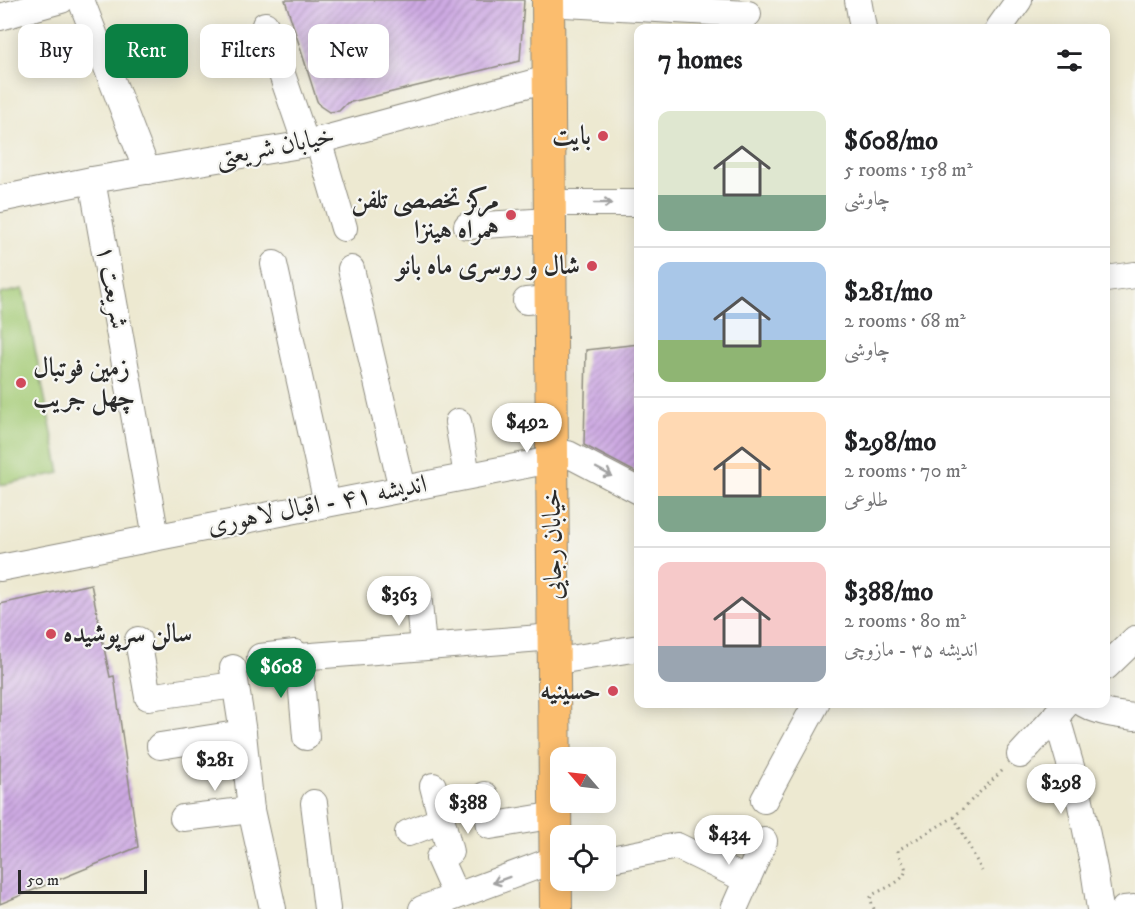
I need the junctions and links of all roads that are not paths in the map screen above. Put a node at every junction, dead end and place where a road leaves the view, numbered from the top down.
1 (61, 0) edge
2 (81, 0) edge
3 (858, 0) edge
4 (1020, 0) edge
5 (559, 1) edge
6 (748, 14) dead end
7 (0, 17) edge
8 (672, 19) edge
9 (862, 24) edge
10 (1002, 24) edge
11 (286, 78) edge
12 (548, 79) junction
13 (312, 142) junction
14 (147, 171) junction
15 (92, 180) junction
16 (0, 199) edge
17 (634, 204) edge
18 (558, 212) junction
19 (467, 226) dead end
20 (344, 228) dead end
21 (274, 264) dead end
22 (351, 269) dead end
23 (1135, 275) edge
24 (1110, 278) edge
25 (458, 422) dead end
26 (560, 457) junction
27 (467, 476) junction
28 (402, 489) junction
29 (634, 489) edge
30 (327, 503) junction
31 (156, 537) junction
32 (83, 551) junction
33 (0, 568) edge
34 (0, 582) edge
35 (418, 603) dead end
36 (1135, 639) edge
37 (138, 640) dead end
38 (423, 647) junction
39 (562, 648) junction
40 (634, 648) edge
41 (260, 657) dead end
42 (299, 657) junction
43 (1110, 663) edge
44 (814, 708) edge
45 (1052, 708) edge
46 (1053, 708) edge
47 (1091, 708) edge
48 (1135, 717) edge
49 (243, 733) junction
50 (306, 736) dead end
51 (160, 746) dead end
52 (570, 747) edge
53 (1020, 755) road end
54 (433, 786) dead end
55 (485, 795) dead end
56 (764, 800) dead end
57 (314, 803) dead end
58 (251, 810) junction
59 (183, 818) dead end
60 (442, 820) junction
61 (566, 825) edge
62 (408, 833) dead end
63 (550, 836) edge
64 (764, 841) dead end
65 (550, 847) edge
66 (616, 858) edge
67 (747, 880) junction
68 (559, 891) edge
69 (571, 891) edge
70 (456, 896) junction
71 (273, 909) edge
72 (327, 909) edge
73 (422, 909) edge
74 (556, 909) edge
75 (573, 909) edge
76 (734, 909) edge
77 (1100, 909) edge
78 (1124, 909) edge
79 (1135, 909) edge

1 - 7 street
2 - 14 street
3 - 9 street
4 - 10 street
5 - 8 street
5 - 12 main road, خیابان رجایی
5 - 18 main road, خیابان رجایی
6 - 8 street
11 - 13 street
12 - 13 street, خیابان شریعتی
12 - 18 main road, خیابان رجایی
13 - 14 street, خیابان شریعتی
13 - 20 street
14 - 15 street, خیابان شریعتی
15 - 16 street, خیابان شریعتی
15 - 31 street, شریعت ۱
18 -> 17 street
18 - 19 street
18 - 26 main road, خیابان رجایی
18 - 26 main road, خیابان رجایی
21 - 30 street
22 - 28 street
23 - 24 street
25 - 27 street
26 - 27 street, اندیشه ۴۱ - اقبال لاهوری
26 -> 29 street
26 - 39 main road, خیابان رجایی
27 - 28 street, اندیشه ۴۱ - اقبال لاهوری
28 - 30 street, اندیشه ۴۱ - اقبال لاهوری
30 - 31 street, اندیشه ۴۱ - اقبال لاهوری
31 - 32 street, اندیشه ۴۱ - اقبال لاهوری
32 - 33 street, اندیشه ۴۱ - اقبال لاهوری
32 - 34 street
35 - 38 street
36 - 43 street
37 - 49 street
38 - 39 street
38 - 42 street
39 - 40 street
39 - 52 main road, خیابان رجایی
39 - 61 main road, خیابان رجایی
41 - 42 street
42 - 50 street
44 - 56 street
45 - 53 street
46 - 77 street
47 - 48 street
49 - 51 street
49 - 58 street
54 - 60 street
55 - 63 street
57 - 72 street
58 - 59 street
58 - 71 street
60 - 62 street
60 - 70 street
64 - 67 street
65 -> 70 street
66 - 67 street
67 - 76 street
68 - 74 main road, خیابان رجایی
69 - 75 main road, خیابان رجایی
70 - 73 street
78 - 79 street

